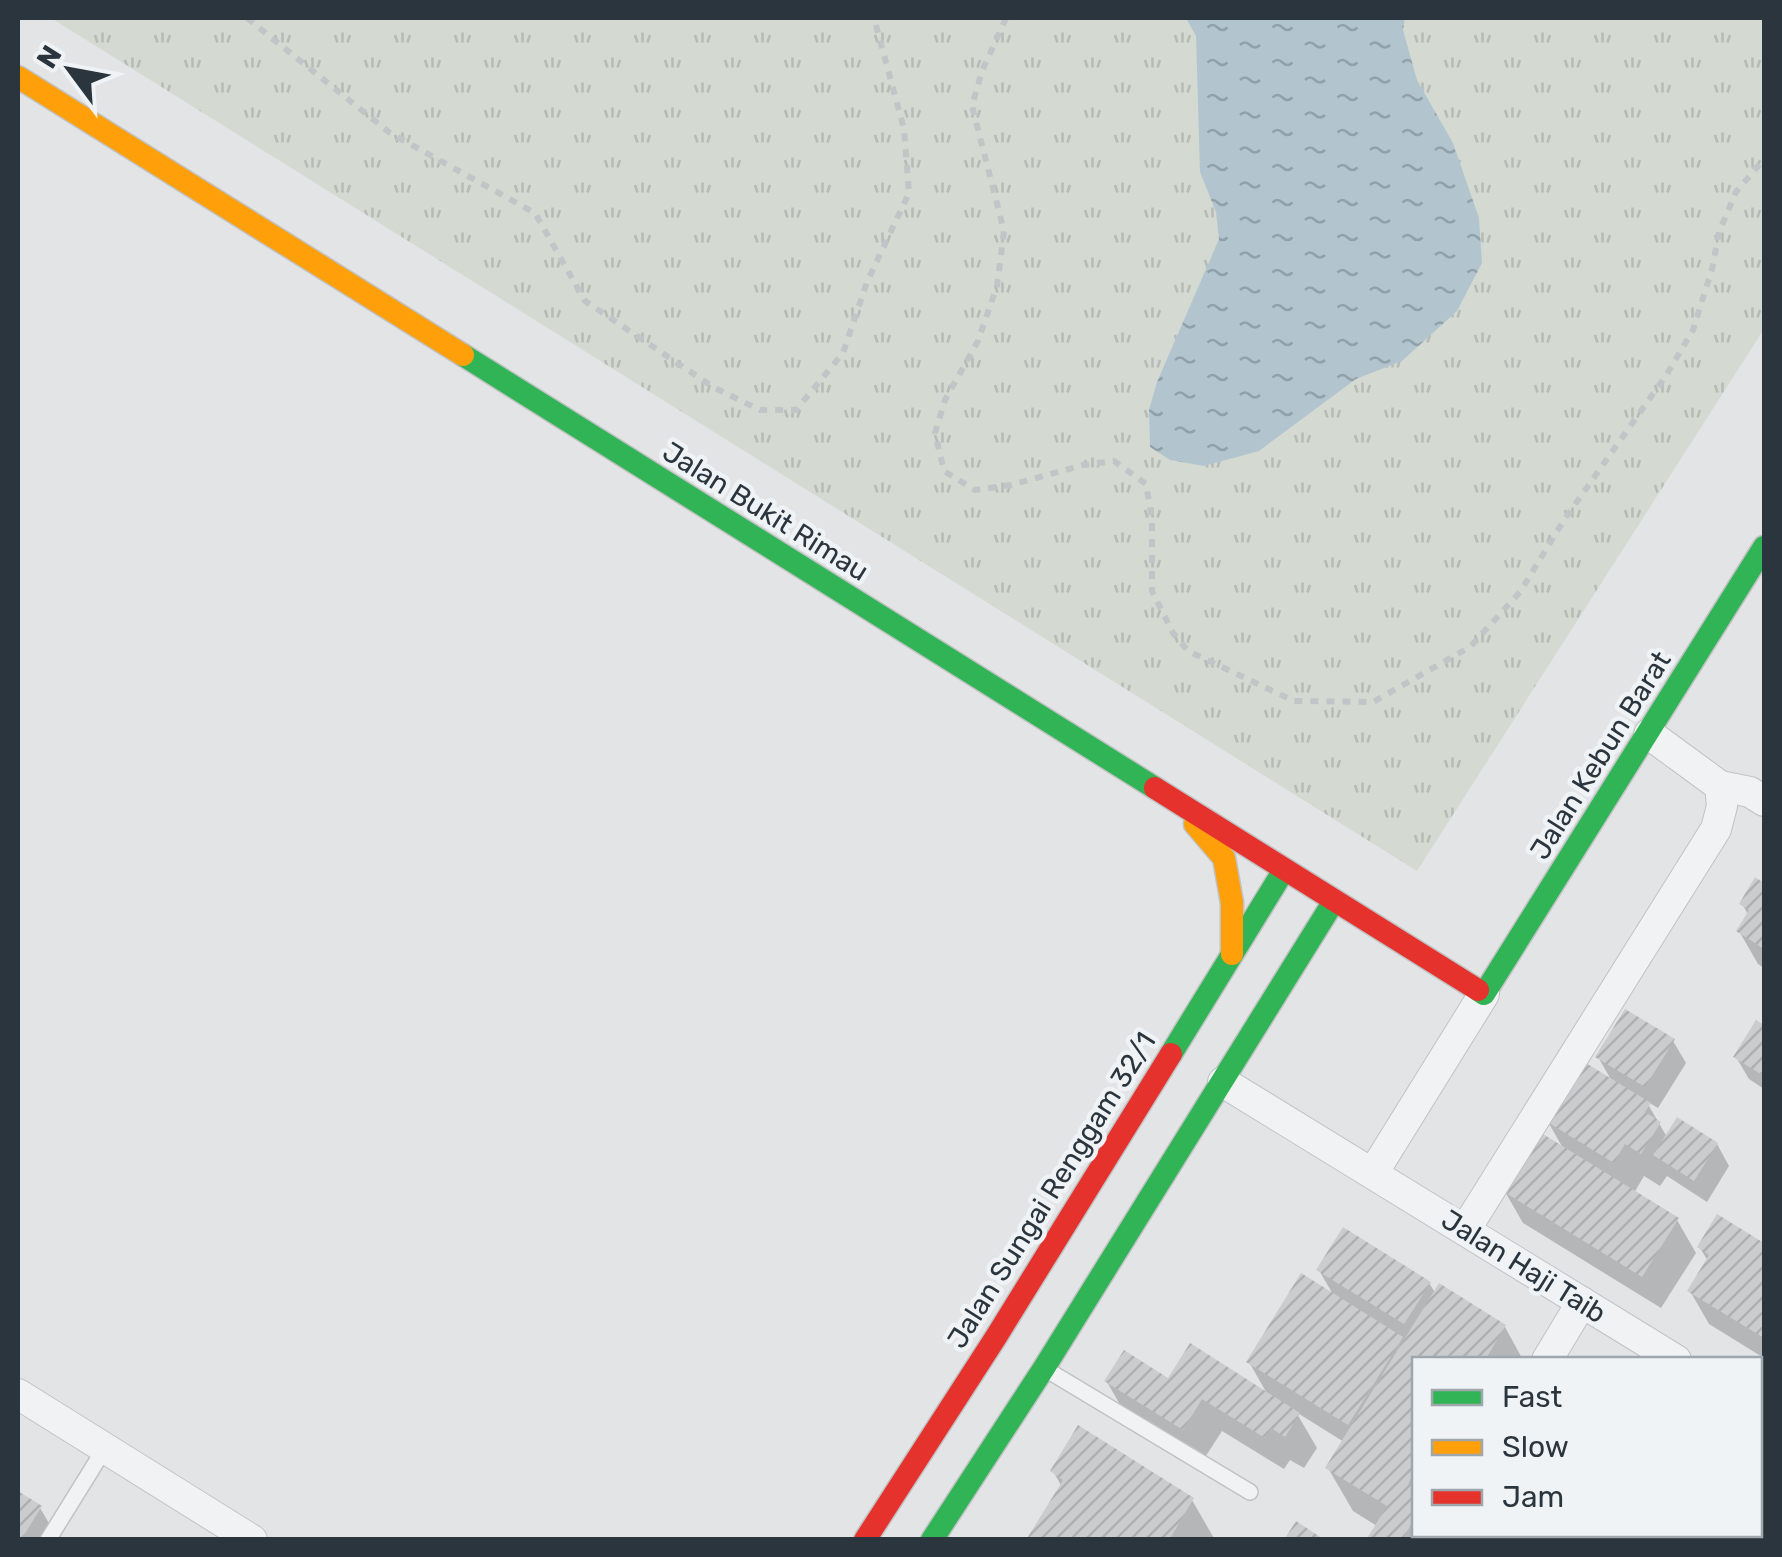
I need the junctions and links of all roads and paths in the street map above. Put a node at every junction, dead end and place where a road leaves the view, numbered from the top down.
1 (246, 18) edge
2 (874, 18) edge
3 (1006, 18) edge
4 (18, 76) edge
5 (1764, 159) edge
6 (1764, 547) edge
7 (1649, 734) junction
8 (1720, 786) junction
9 (1764, 801) edge
10 (1178, 804) junction
11 (1284, 870) junction
12 (1334, 900) junction
13 (1232, 954) junction
14 (1484, 994) junction
15 (1222, 1082) junction
16 (1373, 1173) junction
17 (1465, 1230) junction
18 (1582, 1302) junction
19 (1020, 1352) junction
20 (1549, 1357) edge
21 (1671, 1357) edge
22 (18, 1394) edge
23 (105, 1448) junction
24 (1250, 1492) dead end
25 (248, 1539) edge
26 (48, 1540) edge
27 (865, 1540) edge
28 (932, 1540) edge

1 - 2 path
3 - 5 path
4 - 10 main road, Jalan Bukit Rimau
6 - 7 main road, Jalan Kebun Barat
7 - 8 street
7 - 14 main road, Jalan Kebun Barat
8 - 9 street
8 - 17 street
10 - 11 main road, Jalan Bukit Rimau
10 - 13 main road
11 - 12 main road, Jalan Bukit Rimau
11 - 13 main road, Jalan Sungai Renggam 32/1
12 - 14 main road, Jalan Bukit Rimau
12 - 15 main road, Jalan Sungai Renggam 32/1
13 - 19 main road, Jalan Sungai Renggam 32/1
14 - 16 street
15 - 16 street, Jalan Haji Taib
15 - 19 main road, Jalan Sungai Renggam 32/1
16 - 17 street, Jalan Haji Taib
17 - 18 street, Jalan Haji Taib
18 - 20 street
18 - 21 street, Jalan Haji Taib
19 - 24 lane
19 - 27 main road, Jalan Sungai Renggam 32/1
19 - 28 main road, Jalan Sungai Renggam 32/1
22 - 23 street
23 - 25 street
23 - 26 lane

